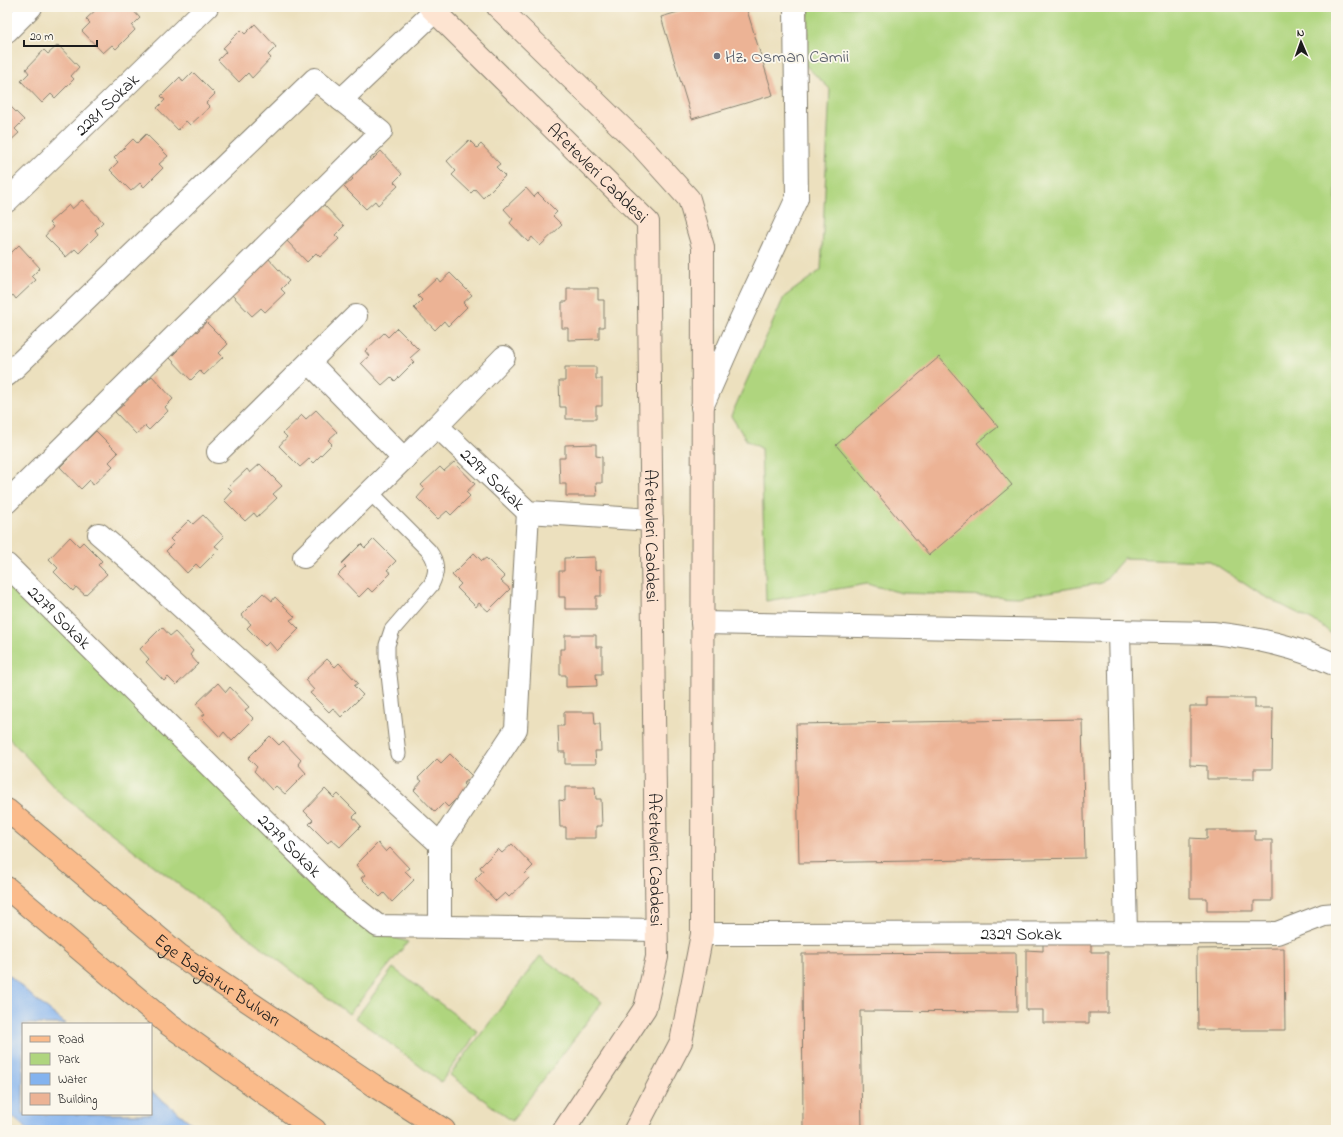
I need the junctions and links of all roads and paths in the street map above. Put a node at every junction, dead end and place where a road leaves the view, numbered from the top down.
1 (31, 7) edge
2 (208, 7) edge
3 (498, 7) edge
4 (795, 7) edge
5 (432, 10) edge
6 (7, 30) edge
7 (341, 100) junction
8 (7, 201) edge
9 (356, 316) dead end
10 (504, 357) dead end
11 (310, 363) junction
12 (7, 375) edge
13 (702, 407) junction
14 (437, 426) junction
15 (218, 452) dead end
16 (404, 459) junction
17 (370, 492) junction
18 (7, 502) edge
19 (528, 512) junction
20 (652, 520) junction
21 (99, 534) dead end
22 (304, 557) dead end
23 (7, 565) edge
24 (702, 623) junction
25 (1119, 631) junction
26 (1336, 665) edge
27 (398, 754) dead end
28 (7, 810) edge
29 (440, 844) junction
30 (7, 888) edge
31 (1336, 914) edge
32 (440, 926) junction
33 (656, 930) junction
34 (1126, 933) junction
35 (702, 934) junction
36 (315, 1130) edge
37 (444, 1130) edge
38 (564, 1130) edge
39 (635, 1130) edge

1 - 6 street
2 - 8 street, 2281 Sokak
3 - 13 street
4 - 13 street
5 - 7 street
5 - 20 street, Afetevleri Caddesi
7 - 12 street
7 - 18 street
9 - 11 street
10 - 14 street
11 - 15 street
11 - 16 street
13 - 24 street
14 - 16 street
14 - 19 street, 2297 Sokak
16 - 17 street
17 - 22 street
17 - 27 lane
19 - 20 street, 2297 Sokak
19 - 29 street
20 - 33 street, Afetevleri Caddesi
21 - 29 street
23 - 32 street, 2279 Sokak
24 - 25 street
24 - 35 street
25 - 26 street
25 - 34 street
28 - 37 main road, Ege Bağatur Bulvarı
29 - 32 street
30 - 36 main road
31 - 34 street, 2329 Sokak
32 - 33 street, 2279 Sokak
33 - 38 street, Afetevleri Caddesi
34 - 35 street, 2329 Sokak
35 - 39 street

